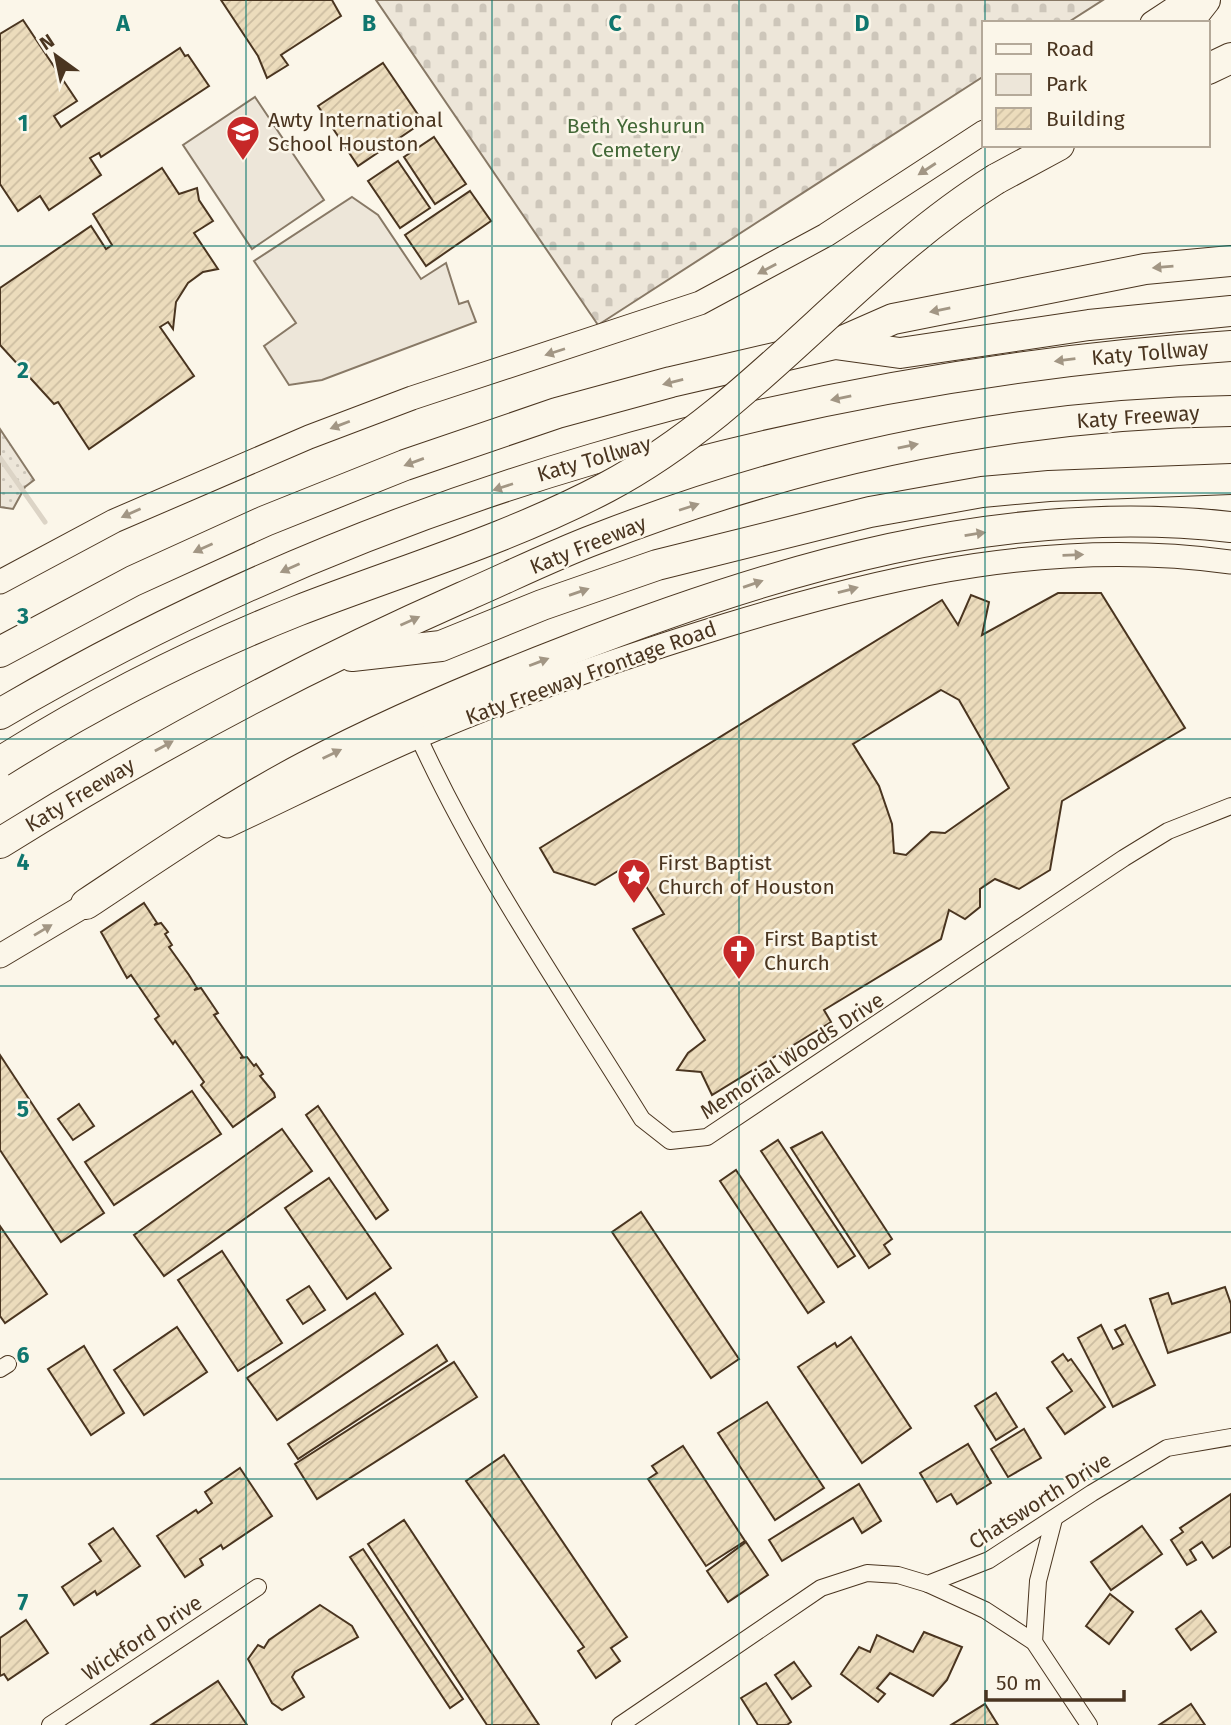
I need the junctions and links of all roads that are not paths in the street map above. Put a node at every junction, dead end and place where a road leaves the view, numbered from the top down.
1 (1187, 0) edge
2 (1205, 0) edge
3 (1155, 21) edge
4 (1189, 21) edge
5 (1231, 58) edge
6 (1210, 68) edge
7 (982, 133) edge
8 (1014, 147) edge
9 (1054, 147) edge
10 (991, 171) junction
11 (1231, 261) edge
12 (1231, 311) edge
13 (835, 344) junction
14 (1231, 346) edge
15 (1231, 411) edge
16 (1231, 479) edge
17 (1049, 486) junction
18 (1231, 498) edge
19 (1231, 527) edge
20 (1231, 562) edge
21 (0, 582) edge
22 (0, 652) edge
23 (326, 659) junction
24 (0, 714) edge
25 (418, 736) junction
26 (0, 740) edge
27 (0, 762) edge
28 (1231, 806) edge
29 (0, 843) edge
30 (86, 904) junction
31 (0, 956) edge
32 (1231, 1437) edge
33 (1054, 1519) junction
34 (928, 1584) junction
35 (258, 1587) dead end
36 (1034, 1642) junction
37 (50, 1725) edge
38 (620, 1725) edge
39 (1088, 1725) edge

1 - 3 main road
2 - 4 highway
5 - 6 highway
7 -> 21 main road
8 - 10 highway
9 - 10 highway
10 - 26 highway
10 - 27 highway, bridge
11 -> 13 highway
12 - 13 highway
13 -> 22 highway
14 -> 24 highway, Katy Tollway
23 -> 15 highway, Katy Freeway
16 - 17 highway
17 - 18 highway
23 -> 17 highway
30 -> 19 highway
25 -> 20 main road, Katy Freeway Frontage Road
29 -> 23 highway, Katy Freeway
25 - 28 street, Memorial Woods Drive
25 - 30 main road, Katy Freeway Frontage Road
31 -> 30 main road, Katy Freeway Frontage Road
32 - 33 street, Chatsworth Drive
33 - 34 street, Chatsworth Drive
33 - 36 street
34 - 36 street
34 - 38 street
35 - 37 street, Wickford Drive
36 - 39 street

